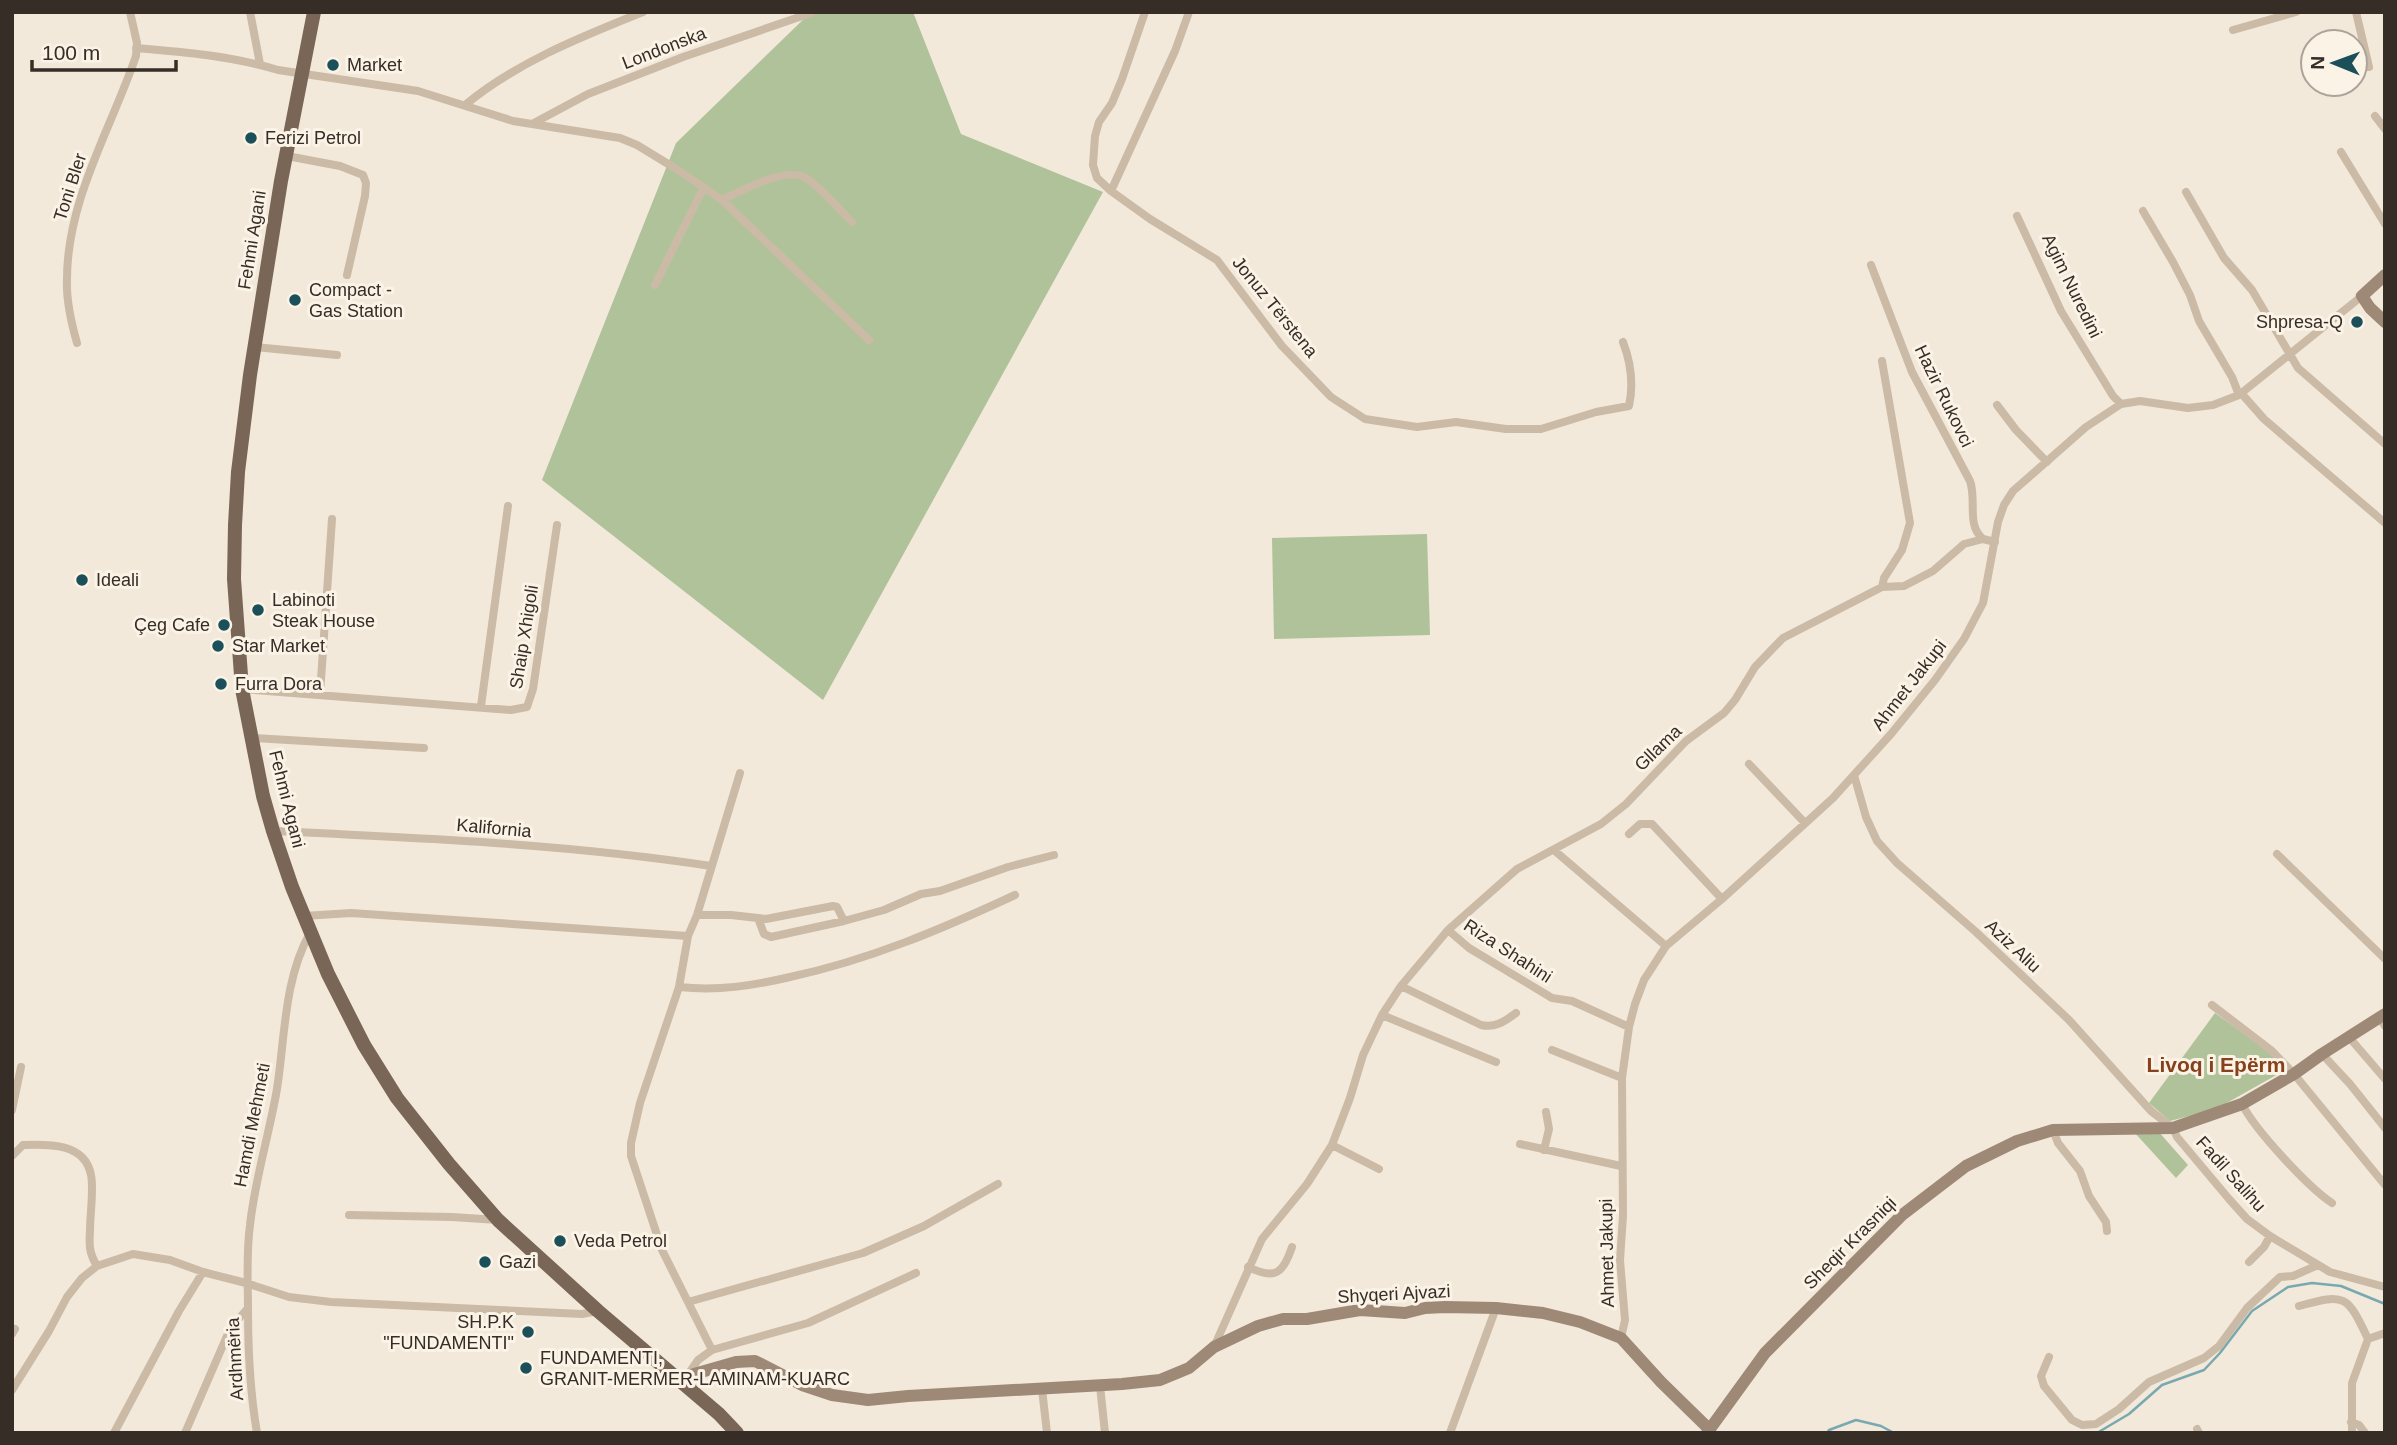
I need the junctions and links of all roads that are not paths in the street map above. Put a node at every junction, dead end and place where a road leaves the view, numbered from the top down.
1 (130, 12) edge
2 (250, 12) edge
3 (314, 12) edge
4 (643, 12) edge
5 (1144, 12) edge
6 (1189, 12) edge
7 (2295, 12) edge
8 (811, 13) edge
9 (2233, 30) dead end
10 (136, 48) junction
11 (260, 64) junction
12 (303, 74) junction
13 (465, 105) junction
14 (2375, 116) dead end
15 (532, 124) junction
16 (2385, 129) edge
17 (2341, 152) dead end
18 (287, 156) junction
19 (704, 187) junction
20 (1111, 191) junction
21 (2186, 192) dead end
22 (722, 200) junction
23 (2143, 211) dead end
24 (2017, 216) dead end
25 (852, 222) dead end
26 (2385, 224) edge
27 (1871, 265) dead end
28 (347, 275) dead end
29 (2385, 275) edge
30 (654, 285) dead end
31 (2362, 296) junction
32 (2385, 322) edge
33 (869, 340) dead end
34 (77, 342) dead end
35 (1623, 342) dead end
36 (255, 347) junction
37 (337, 355) dead end
38 (2290, 355) junction
39 (1882, 361) dead end
40 (2240, 393) junction
41 (2121, 404) junction
42 (1997, 405) dead end
43 (2385, 444) edge
44 (2047, 462) junction
45 (508, 506) dead end
46 (332, 519) dead end
47 (2385, 523) edge
48 (557, 525) dead end
49 (1983, 539) junction
50 (1995, 542) junction
51 (1882, 587) junction
52 (242, 688) junction
53 (320, 694) junction
54 (481, 706) junction
55 (252, 738) junction
56 (424, 748) dead end
57 (1749, 764) dead end
58 (740, 773) dead end
59 (1854, 775) junction
60 (1805, 823) junction
61 (273, 831) junction
62 (1629, 834) dead end
63 (1555, 851) junction
64 (2277, 854) dead end
65 (1054, 855) dead end
66 (711, 866) junction
67 (1015, 895) dead end
68 (1722, 899) junction
69 (697, 915) junction
70 (304, 916) junction
71 (758, 918) junction
72 (844, 921) junction
73 (1448, 930) junction
74 (310, 933) junction
75 (688, 936) junction
76 (1666, 946) junction
77 (2385, 959) edge
78 (1401, 986) junction
79 (679, 987) junction
80 (2212, 1005) dead end
81 (1516, 1013) dead end
82 (1382, 1015) junction
83 (2383, 1019) edge
84 (1629, 1027) junction
85 (2348, 1036) junction
86 (1552, 1050) dead end
87 (2322, 1054) junction
88 (1496, 1062) dead end
89 (21, 1067) dead end
90 (2294, 1074) junction
91 (1622, 1078) junction
92 (2385, 1079) edge
93 (2242, 1104) junction
94 (12, 1110) edge
95 (1546, 1112) dead end
96 (2173, 1128) junction
97 (2385, 1128) edge
98 (2053, 1130) junction
99 (1520, 1144) dead end
100 (1332, 1145) junction
101 (1544, 1150) junction
102 (12, 1156) edge
103 (1621, 1166) junction
104 (1379, 1169) dead end
105 (998, 1184) dead end
106 (2385, 1185) edge
107 (2332, 1203) dead end
108 (349, 1214) dead end
109 (498, 1220) junction
110 (2107, 1231) dead end
111 (2270, 1236) junction
112 (1292, 1247) dead end
113 (2249, 1262) dead end
114 (2318, 1265) junction
115 (97, 1266) junction
116 (1248, 1268) junction
117 (203, 1272) junction
118 (916, 1273) dead end
119 (246, 1283) junction
120 (2385, 1287) edge
121 (688, 1302) junction
122 (2299, 1306) dead end
123 (248, 1308) junction
124 (1496, 1308) junction
125 (598, 1311) junction
126 (2385, 1333) edge
127 (1621, 1338) junction
128 (2368, 1339) junction
129 (1214, 1347) junction
130 (712, 1350) junction
131 (2049, 1357) dead end
132 (684, 1379) junction
133 (15, 1380) edge
134 (1100, 1386) junction
135 (1042, 1389) junction
136 (12, 1390) edge
137 (2351, 1422) junction
138 (1711, 1431) edge
139 (114, 1433) edge
140 (185, 1433) edge
141 (257, 1433) edge
142 (737, 1433) edge
143 (1047, 1433) edge
144 (1105, 1433) edge
145 (1450, 1433) edge
146 (2352, 1433) edge
147 (2365, 1433) edge

1 - 10 street, Toni Bler
2 - 11 street
3 - 12 main road, Fehmi Agani
4 - 13 street
5 - 20 street, Jonuz Tërstena
6 - 20 street
7 - 9 street
8 - 15 street, Londonska
10 - 11 street
10 - 34 street, Toni Bler
11 - 12 street
12 - 13 street
12 - 18 main road, Fehmi Agani
13 - 15 street
14 - 16 street
15 - 19 street
17 - 26 street
18 - 28 street
18 - 36 main road, Fehmi Agani
19 - 22 street
19 - 30 street
20 - 35 street, Jonuz Tërstena
21 - 38 street
22 - 25 street
22 - 33 street
23 - 40 street
24 - 41 street, Agim Nuredini
27 - 49 street, Hazir Rukovci
29 - 31 street
31 - 32 street
31 - 38 street
36 - 37 street
36 - 52 main road, Fehmi Agani
38 - 40 street
38 - 43 street
39 - 51 street
40 - 41 street
40 - 47 street
41 - 44 street
42 - 44 street
44 - 50 street
45 - 54 street, Shaip Xhigoli
46 - 53 street
48 - 54 street, Shaip Xhigoli
49 - 50 street
49 - 51 street, Gllama
50 - 59 street, Ahmet Jakupi
51 - 63 street, Gllama
52 - 53 street, Shaip Xhigoli
52 - 55 main road, Fehmi Agani
53 - 54 street, Shaip Xhigoli
55 - 56 street
55 - 61 main road, Fehmi Agani
57 - 60 street
58 - 66 street
59 - 60 street, Ahmet Jakupi
59 - 96 street, Aziz Aliu
60 - 68 street, Ahmet Jakupi
61 - 66 street, Kalifornia
61 - 70 main road, Fehmi Agani
62 - 68 street
63 - 73 street, Gllama
63 - 76 street
64 - 77 street
65 - 72 street
66 - 69 street
67 - 79 street
68 - 76 street, Ahmet Jakupi
69 - 71 street
69 - 75 street
70 - 74 main road, Fehmi Agani
70 - 75 street
71 - 72 street
71 - 72 street
73 - 78 street, Gllama
73 - 84 street, Riza Shahini
74 - 109 main road, Fehmi Agani
74 - 119 street, Hamdi Mehmeti
75 - 79 street
76 - 84 street, Ahmet Jakupi
78 - 81 street
78 - 82 street, Gllama
79 - 121 street
80 - 90 street
82 - 88 street
82 - 100 street, Gllama
83 - 85 street, Sheqir Krasniqi
84 - 91 street, Ahmet Jakupi
85 - 87 street, Sheqir Krasniqi
85 - 92 street
86 - 91 street
87 - 90 street, Sheqir Krasniqi
87 - 97 street
89 - 94 street
90 - 93 street, Sheqir Krasniqi
90 - 106 street
91 - 103 street, Ahmet Jakupi
93 - 96 street, Sheqir Krasniqi
93 - 107 street
95 - 101 street
96 - 98 street, Sheqir Krasniqi
96 - 111 street, Fadil Salihu
98 - 110 street
98 - 138 street, Sheqir Krasniqi
99 - 101 street
100 - 104 street
100 - 116 street, Gllama
101 - 103 street
102 - 115 street
103 - 127 street, Ahmet Jakupi
105 - 121 street
108 - 109 street
109 - 125 main road, Fehmi Agani
111 - 113 street, Fadil Salihu
111 - 114 street, Fadil Salihu
112 - 116 street
114 - 120 street, Fadil Salihu
114 - 131 street
115 - 117 street
115 - 133 street
116 - 129 street, Gllama
117 - 119 street
117 - 139 street
118 - 130 street
119 - 123 street, Ardhmëria
119 - 125 street
121 - 130 street
122 - 128 street
123 - 140 street
123 - 141 street, Ardhmëria
124 - 127 street, Shyqeri Ajvazi
124 - 129 street, Shyqeri Ajvazi
124 - 145 street
125 - 132 main road, Fehmi Agani
126 - 128 street
127 - 138 street, Shyqeri Ajvazi
128 - 137 street
129 - 134 street, Shyqeri Ajvazi
130 - 132 street
132 - 135 street, Shyqeri Ajvazi
132 - 142 main road, Fehmi Agani
133 - 136 street
134 - 135 street, Shyqeri Ajvazi
134 - 144 street
135 - 143 street
137 - 146 street
137 - 147 street

